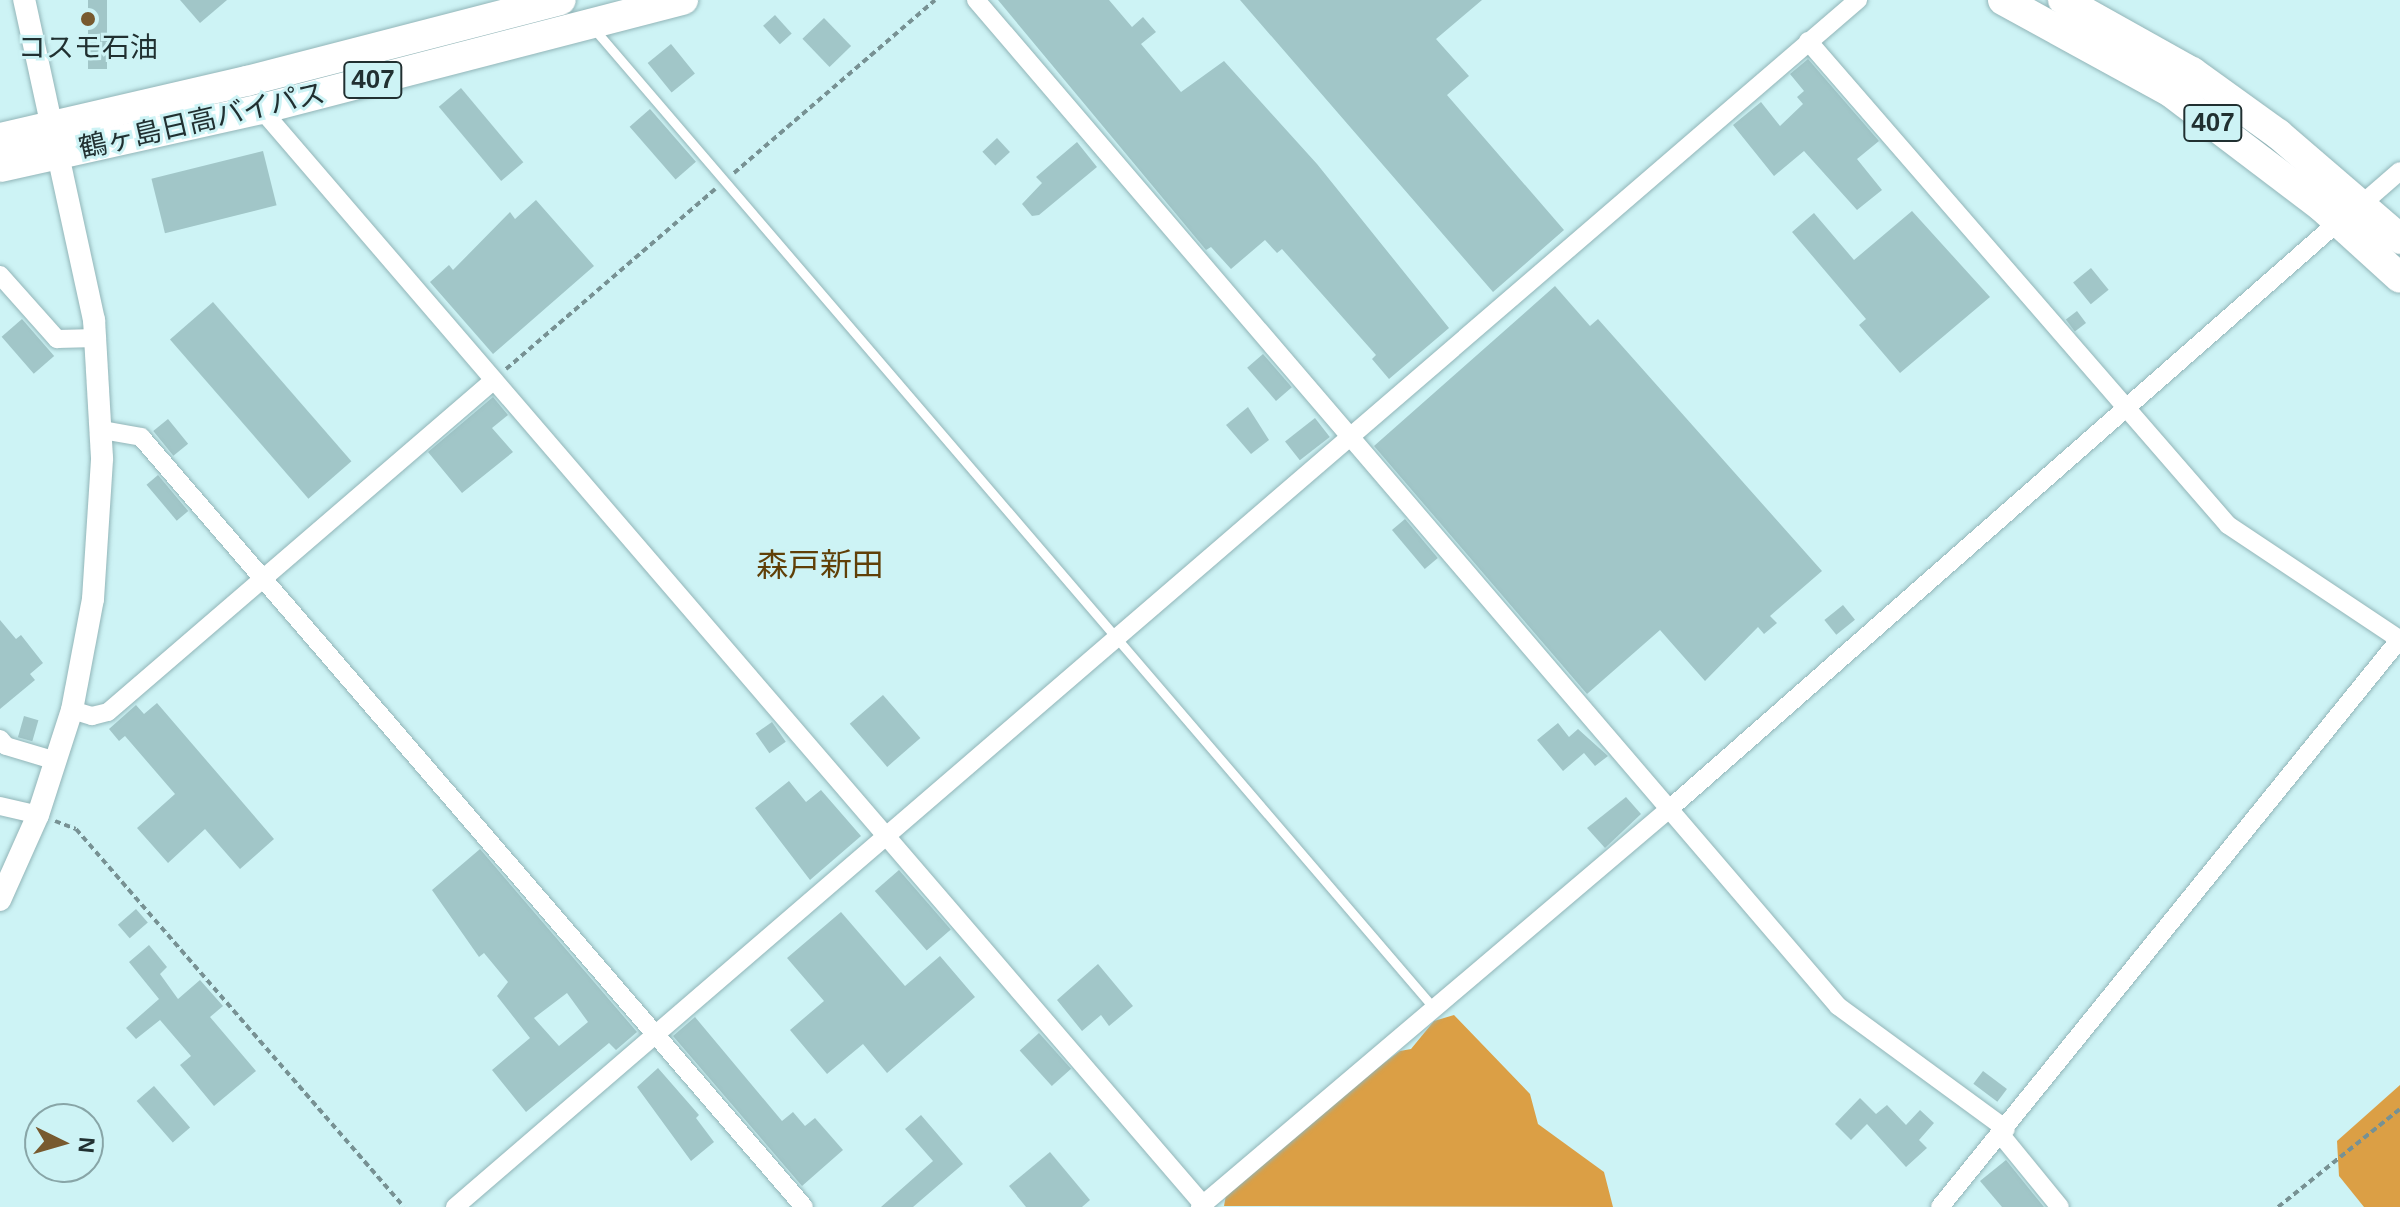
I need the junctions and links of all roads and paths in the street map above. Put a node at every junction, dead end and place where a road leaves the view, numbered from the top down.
1 (24, 0) edge
2 (561, 0) edge
3 (683, 0) edge
4 (976, 0) edge
5 (1858, 0) edge
6 (2003, 0) edge
7 (2063, 0) edge
8 (590, 24) junction
9 (1808, 41) junction
10 (261, 109) junction
11 (0, 138) edge
12 (58, 140) junction
13 (0, 167) edge
14 (2400, 171) edge
15 (2350, 213) junction
16 (2400, 239) edge
17 (0, 275) edge
18 (2400, 278) edge
19 (97, 338) junction
20 (494, 380) junction
21 (2127, 408) junction
22 (102, 430) junction
23 (1350, 440) junction
24 (265, 576) junction
25 (1117, 639) junction
26 (2398, 648) edge
27 (72, 710) junction
28 (0, 739) edge
29 (56, 761) junction
30 (0, 806) edge
31 (1667, 811) junction
32 (38, 815) junction
33 (887, 835) junction
34 (0, 900) edge
35 (1432, 1006) junction
36 (657, 1034) junction
37 (2400, 1109) edge
38 (2004, 1132) junction
39 (1203, 1206) edge
40 (404, 1207) edge
41 (455, 1207) edge
42 (804, 1207) edge
43 (1940, 1207) edge
44 (2060, 1207) edge
45 (2278, 1207) edge

1 - 12 street
2 - 12 highway, 鶴ヶ島日高バイパス / 407
3 - 8 highway, 鶴ヶ島日高バイパス / 407
4 - 23 street
5 - 9 street
6 - 15 highway, 407
7 - 15 highway, 407
8 - 10 highway, 鶴ヶ島日高バイパス / 407
8 - 25 lane
9 - 21 street
9 - 23 street
10 - 12 highway, 鶴ヶ島日高バイパス / 407
10 - 20 street
11 - 12 highway, 鶴ヶ島日高バイパス / 407
12 - 13 highway, 鶴ヶ島日高バイパス / 407
12 - 19 street
14 - 15 street
15 - 16 highway, 407
15 - 18 highway, 407
15 - 21 street
17 - 19 street
19 - 22 street
20 - 24 street
20 - 33 street
21 - 26 street
21 - 31 street
22 - 24 street
22 - 27 street
23 - 25 street
23 - 31 street
24 - 27 street
24 - 36 street
25 - 33 street
25 - 35 lane
26 - 38 street
27 - 29 street
28 - 29 street
29 - 32 street
30 - 32 street
31 - 35 street
31 - 38 street
32 - 34 street
32 - 40 path
33 - 36 street
33 - 39 street
35 - 39 street
36 - 41 street
36 - 42 street
37 - 45 path
38 - 43 street
38 - 44 street

